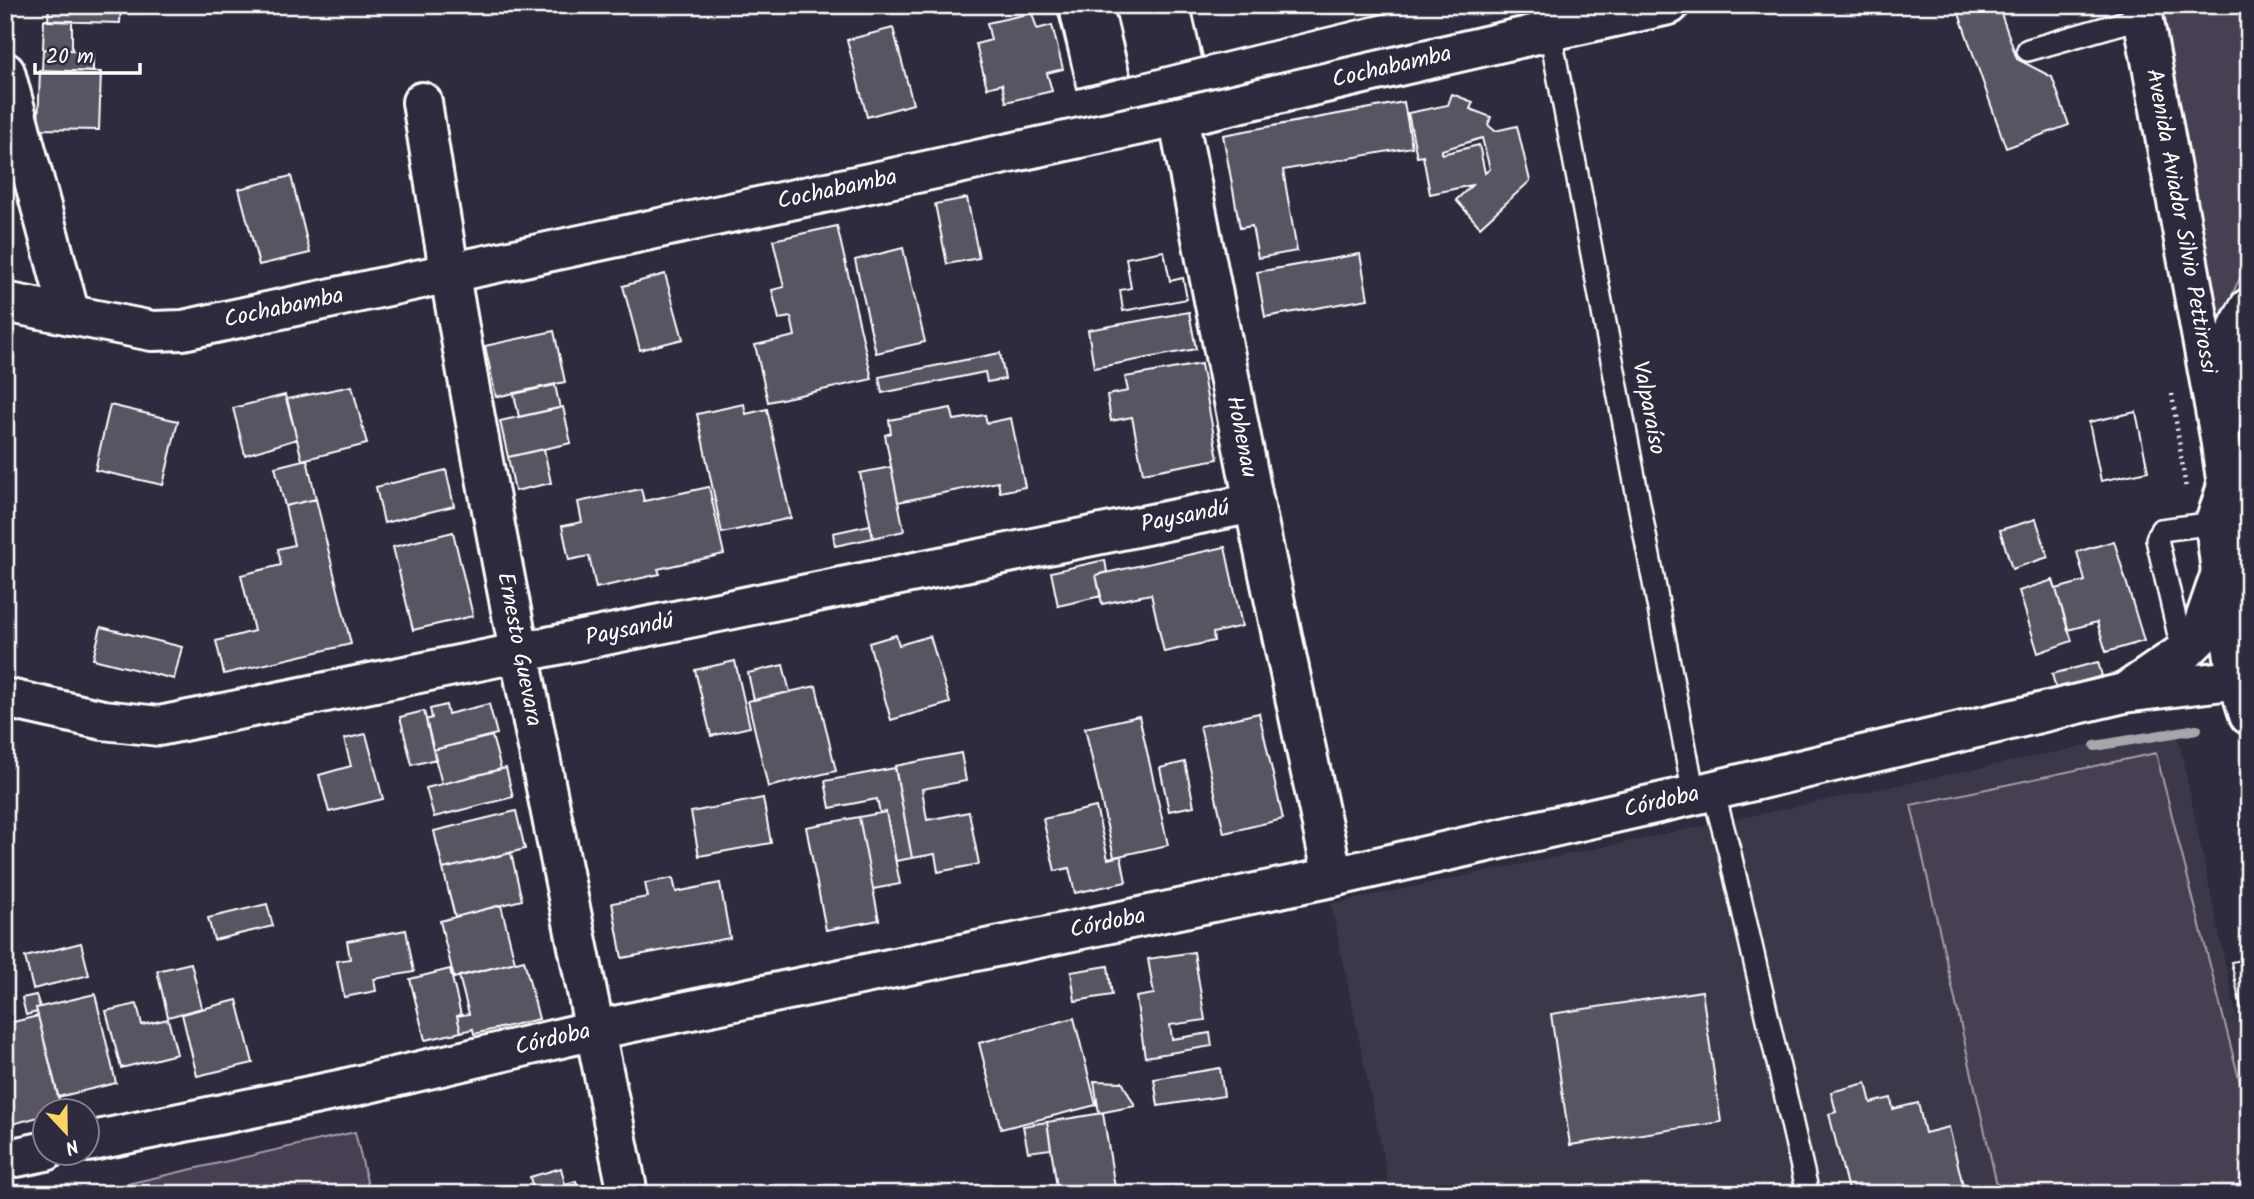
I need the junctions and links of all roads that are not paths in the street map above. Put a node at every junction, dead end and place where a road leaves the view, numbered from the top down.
1 (1669, 5) edge
2 (2142, 11) edge
3 (1550, 31) junction
4 (2028, 50) dead end
5 (5, 72) edge
6 (422, 102) dead end
7 (1178, 117) junction
8 (449, 274) junction
9 (5, 302) edge
10 (2249, 308) edge
11 (70, 315) junction
12 (2220, 437) junction
13 (2227, 486) junction
14 (1254, 503) junction
15 (2215, 523) junction
16 (2235, 561) edge
17 (2183, 653) junction
18 (519, 654) junction
19 (2244, 679) edge
20 (2124, 693) junction
21 (5, 698) edge
22 (2249, 715) edge
23 (1703, 793) junction
24 (1333, 877) junction
25 (595, 1030) junction
26 (102, 1139) edge
27 (1807, 1189) dead end
28 (628, 1194) edge

1 - 3 main road, Cochabamba
2 - 4 lane
2 - 12 main road, Avenida Aviador Silvio Pettirossi
3 - 7 main road, Cochabamba
3 - 23 lane, Valparaíso
5 - 11 main road
6 - 8 main road, Ernesto Guevara
7 - 8 main road, Cochabamba
7 - 14 main road, Hohenau
8 - 11 main road, Cochabamba
8 - 18 main road, Ernesto Guevara
9 - 11 main road, Cochabamba
10 - 12 main road
12 - 13 main road
13 - 15 main road
13 - 16 main road
14 - 18 main road, Paysandú
14 - 24 main road, Hohenau
15 - 16 main road
15 - 17 lane
16 - 17 main road, Córdoba
16 - 19 main road
17 - 20 main road, Córdoba
18 - 21 main road, Paysandú
18 - 25 main road, Ernesto Guevara
19 - 20 main road, Córdoba
19 - 22 main road
20 - 23 main road, Córdoba
23 - 24 main road, Córdoba
23 - 27 lane, Valparaíso
24 - 25 main road, Córdoba
25 - 26 main road, Córdoba
25 - 28 main road, Ernesto Guevara

